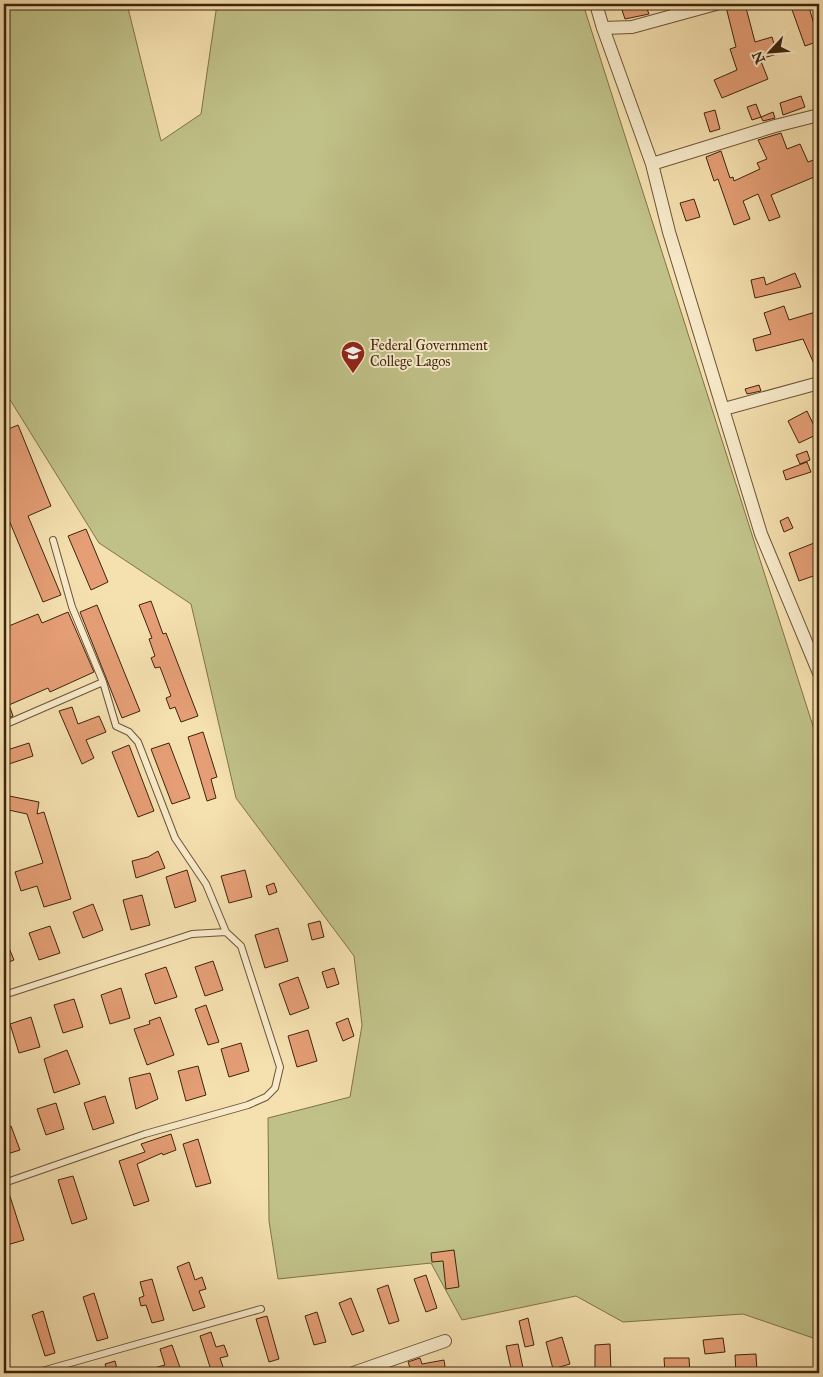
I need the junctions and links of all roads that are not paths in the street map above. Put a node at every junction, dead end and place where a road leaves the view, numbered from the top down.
1 (596, 4) edge
2 (716, 4) edge
3 (603, 28) junction
4 (819, 115) edge
5 (652, 164) junction
6 (819, 383) edge
7 (724, 409) junction
8 (53, 540) dead end
9 (819, 673) edge
10 (103, 682) junction
11 (4, 725) edge
12 (226, 932) junction
13 (4, 995) edge
14 (4, 1183) edge
15 (261, 1310) dead end
16 (445, 1341) dead end
17 (4, 1361) edge
18 (8, 1373) edge
19 (35, 1373) edge
20 (353, 1373) edge

1 - 3 street
2 - 3 street
3 - 5 street
4 - 5 street
5 - 7 street
6 - 7 street
7 - 9 street
8 - 10 lane
10 - 11 lane
10 - 12 lane
12 - 13 lane
12 - 14 lane
15 - 19 lane
16 - 20 street
17 - 18 lane

